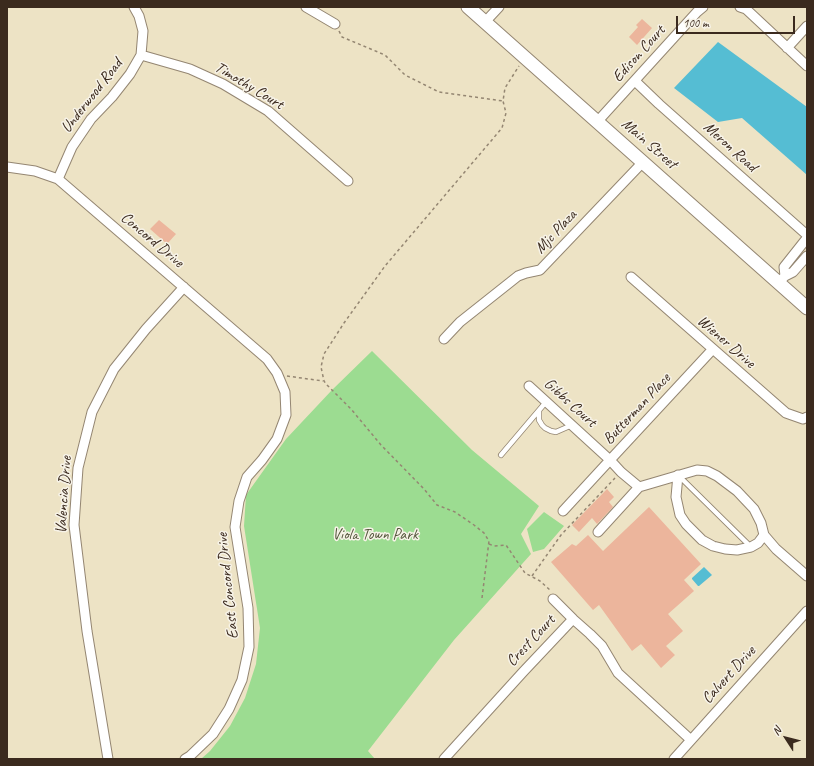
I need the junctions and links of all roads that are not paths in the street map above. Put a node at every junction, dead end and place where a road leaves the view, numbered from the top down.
1 (134, 7) edge
2 (306, 7) edge
3 (468, 7) edge
4 (499, 7) edge
5 (703, 7) edge
6 (740, 7) edge
7 (485, 22) junction
8 (335, 24) road end
9 (807, 26) edge
10 (787, 48) junction
11 (141, 55) junction
12 (807, 66) edge
13 (635, 81) junction
14 (597, 122) junction
15 (643, 162) junction
16 (7, 167) edge
17 (58, 179) junction
18 (348, 181) dead end
19 (807, 235) edge
20 (807, 238) edge
21 (807, 256) edge
22 (631, 277) dead end
23 (782, 279) junction
24 (184, 287) junction
25 (807, 308) edge
26 (444, 339) dead end
27 (712, 350) junction
28 (267, 359) joint
29 (529, 386) dead end
30 (546, 402) junction
31 (539, 411) junction
32 (807, 417) edge
33 (572, 425) junction
34 (501, 454) dead end
35 (610, 460) junction
36 (678, 475) junction
37 (639, 487) junction
38 (563, 511) dead end
39 (598, 532) dead end
40 (764, 535) junction
41 (751, 547) junction
42 (807, 576) edge
43 (553, 599) road end
44 (807, 611) edge
45 (573, 619) junction
46 (691, 740) junction
47 (108, 759) edge
48 (185, 759) edge
49 (444, 759) edge
50 (674, 759) edge

1 - 11 street, Underwood Road
2 - 8 street
3 - 7 main road, Main Street
4 - 7 street
5 - 13 street, Edison Court
6 - 10 street
7 - 14 main road, Main Street
9 - 10 street
10 - 12 street
11 - 17 street, Underwood Road
11 - 18 street, Timothy Court
13 - 14 street, Edison Court
13 - 19 street, Meron Road
14 - 15 main road, Main Street
15 - 23 main road, Main Street
15 - 26 street, Mjc Plaza
16 - 17 street, Concord Drive
17 - 24 street, Concord Drive
20 - 23 street
21 - 23 street
22 - 27 street, Wiener Drive
23 - 25 main road, Main Street
24 - 28 street, Concord Drive
24 - 47 street, Valencia Drive
27 - 32 street, Wiener Drive
27 - 35 street, Butterman Place
28 - 48 street, East Concord Drive
29 - 30 street, Gibbs Court
30 - 31 lane
30 - 33 street, Gibbs Court
31 - 33 lane
31 - 34 lane
33 - 35 street, Gibbs Court
35 - 37 street, Butterman Place
35 - 38 street
36 - 37 street
36 - 40 street
36 - 41 lane
36 - 41 street
37 - 39 street
40 - 41 street
40 - 42 street
43 - 45 street
44 - 46 street, Calvert Drive
45 - 46 street, Crest Court
45 - 49 street, Crest Court
46 - 50 street, Calvert Drive

